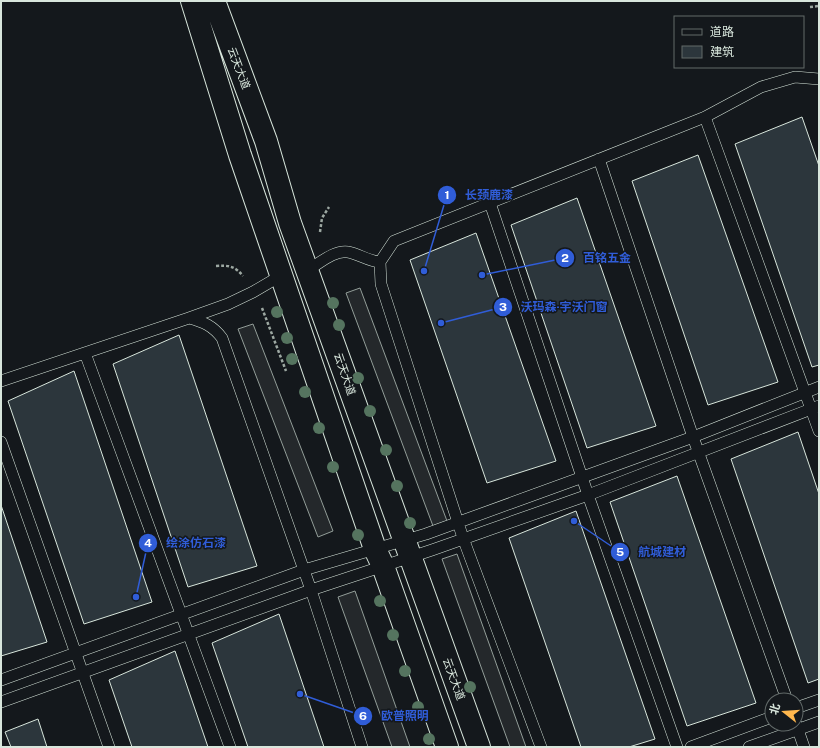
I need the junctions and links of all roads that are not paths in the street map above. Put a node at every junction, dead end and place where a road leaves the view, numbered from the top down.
1 (192, 1) edge
2 (214, 1) edge
3 (819, 79) edge
4 (705, 117) junction
5 (599, 159) junction
6 (490, 203) junction
7 (380, 262) junction
8 (308, 270) junction
9 (282, 275) junction
10 (189, 318) junction
11 (85, 353) junction
12 (1, 381) edge
13 (819, 387) edge
14 (804, 392) junction
15 (815, 407) edge
16 (819, 431) edge
17 (693, 437) junction
18 (1, 442) edge
19 (699, 453) junction
20 (582, 476) junction
21 (588, 495) junction
22 (458, 522) junction
23 (463, 538) junction
24 (407, 549) junction
25 (379, 558) junction
26 (304, 570) junction
27 (311, 590) junction
28 (182, 614) junction
29 (189, 635) junction
30 (74, 652) junction
31 (82, 673) junction
32 (1, 680) edge
33 (783, 692) edge
34 (819, 700) edge
35 (1, 702) edge
36 (804, 705) edge
37 (764, 720) edge
38 (819, 722) edge
39 (804, 725) edge
40 (783, 732) edge
41 (798, 732) edge
42 (109, 747) edge
43 (230, 747) edge
44 (362, 747) edge
45 (447, 747) edge
46 (479, 747) edge
47 (541, 747) edge
48 (677, 747) edge
49 (690, 747) edge
50 (749, 747) edge
51 (804, 747) edge

1 - 9 main road
2 - 8 main road, 云天大道
3 - 4 lane
4 - 5 lane
4 - 14 lane
5 - 6 lane
5 - 17 lane
6 - 7 lane
6 - 20 lane
7 - 8 lane
7 - 22 lane
8 - 24 main road, 云天大道
9 - 10 lane
9 - 25 main road
10 - 11 lane
10 - 26 lane
11 - 12 lane
11 - 28 lane
13 - 14 lane
14 - 15 lane
14 - 17 lane
15 - 16 lane
15 - 19 lane
17 - 19 lane
17 - 20 lane
18 - 30 lane
19 - 21 lane
19 - 33 lane
20 - 21 lane
20 - 22 lane
21 - 23 lane
21 - 48 lane
22 - 23 lane
22 - 24 lane
23 - 24 lane
23 - 47 lane
24 - 25 lane
24 - 25 lane
24 - 46 main road, 云天大道
25 - 26 lane
25 - 27 lane
25 - 45 main road
26 - 27 lane
26 - 28 lane
27 - 29 lane
27 - 44 lane
28 - 29 lane
28 - 30 lane
29 - 31 lane
29 - 43 lane
30 - 31 lane
30 - 32 lane
31 - 35 lane
31 - 42 lane
34 - 36 lane
37 - 49 lane
38 - 39 lane
40 - 50 lane
41 - 51 lane

